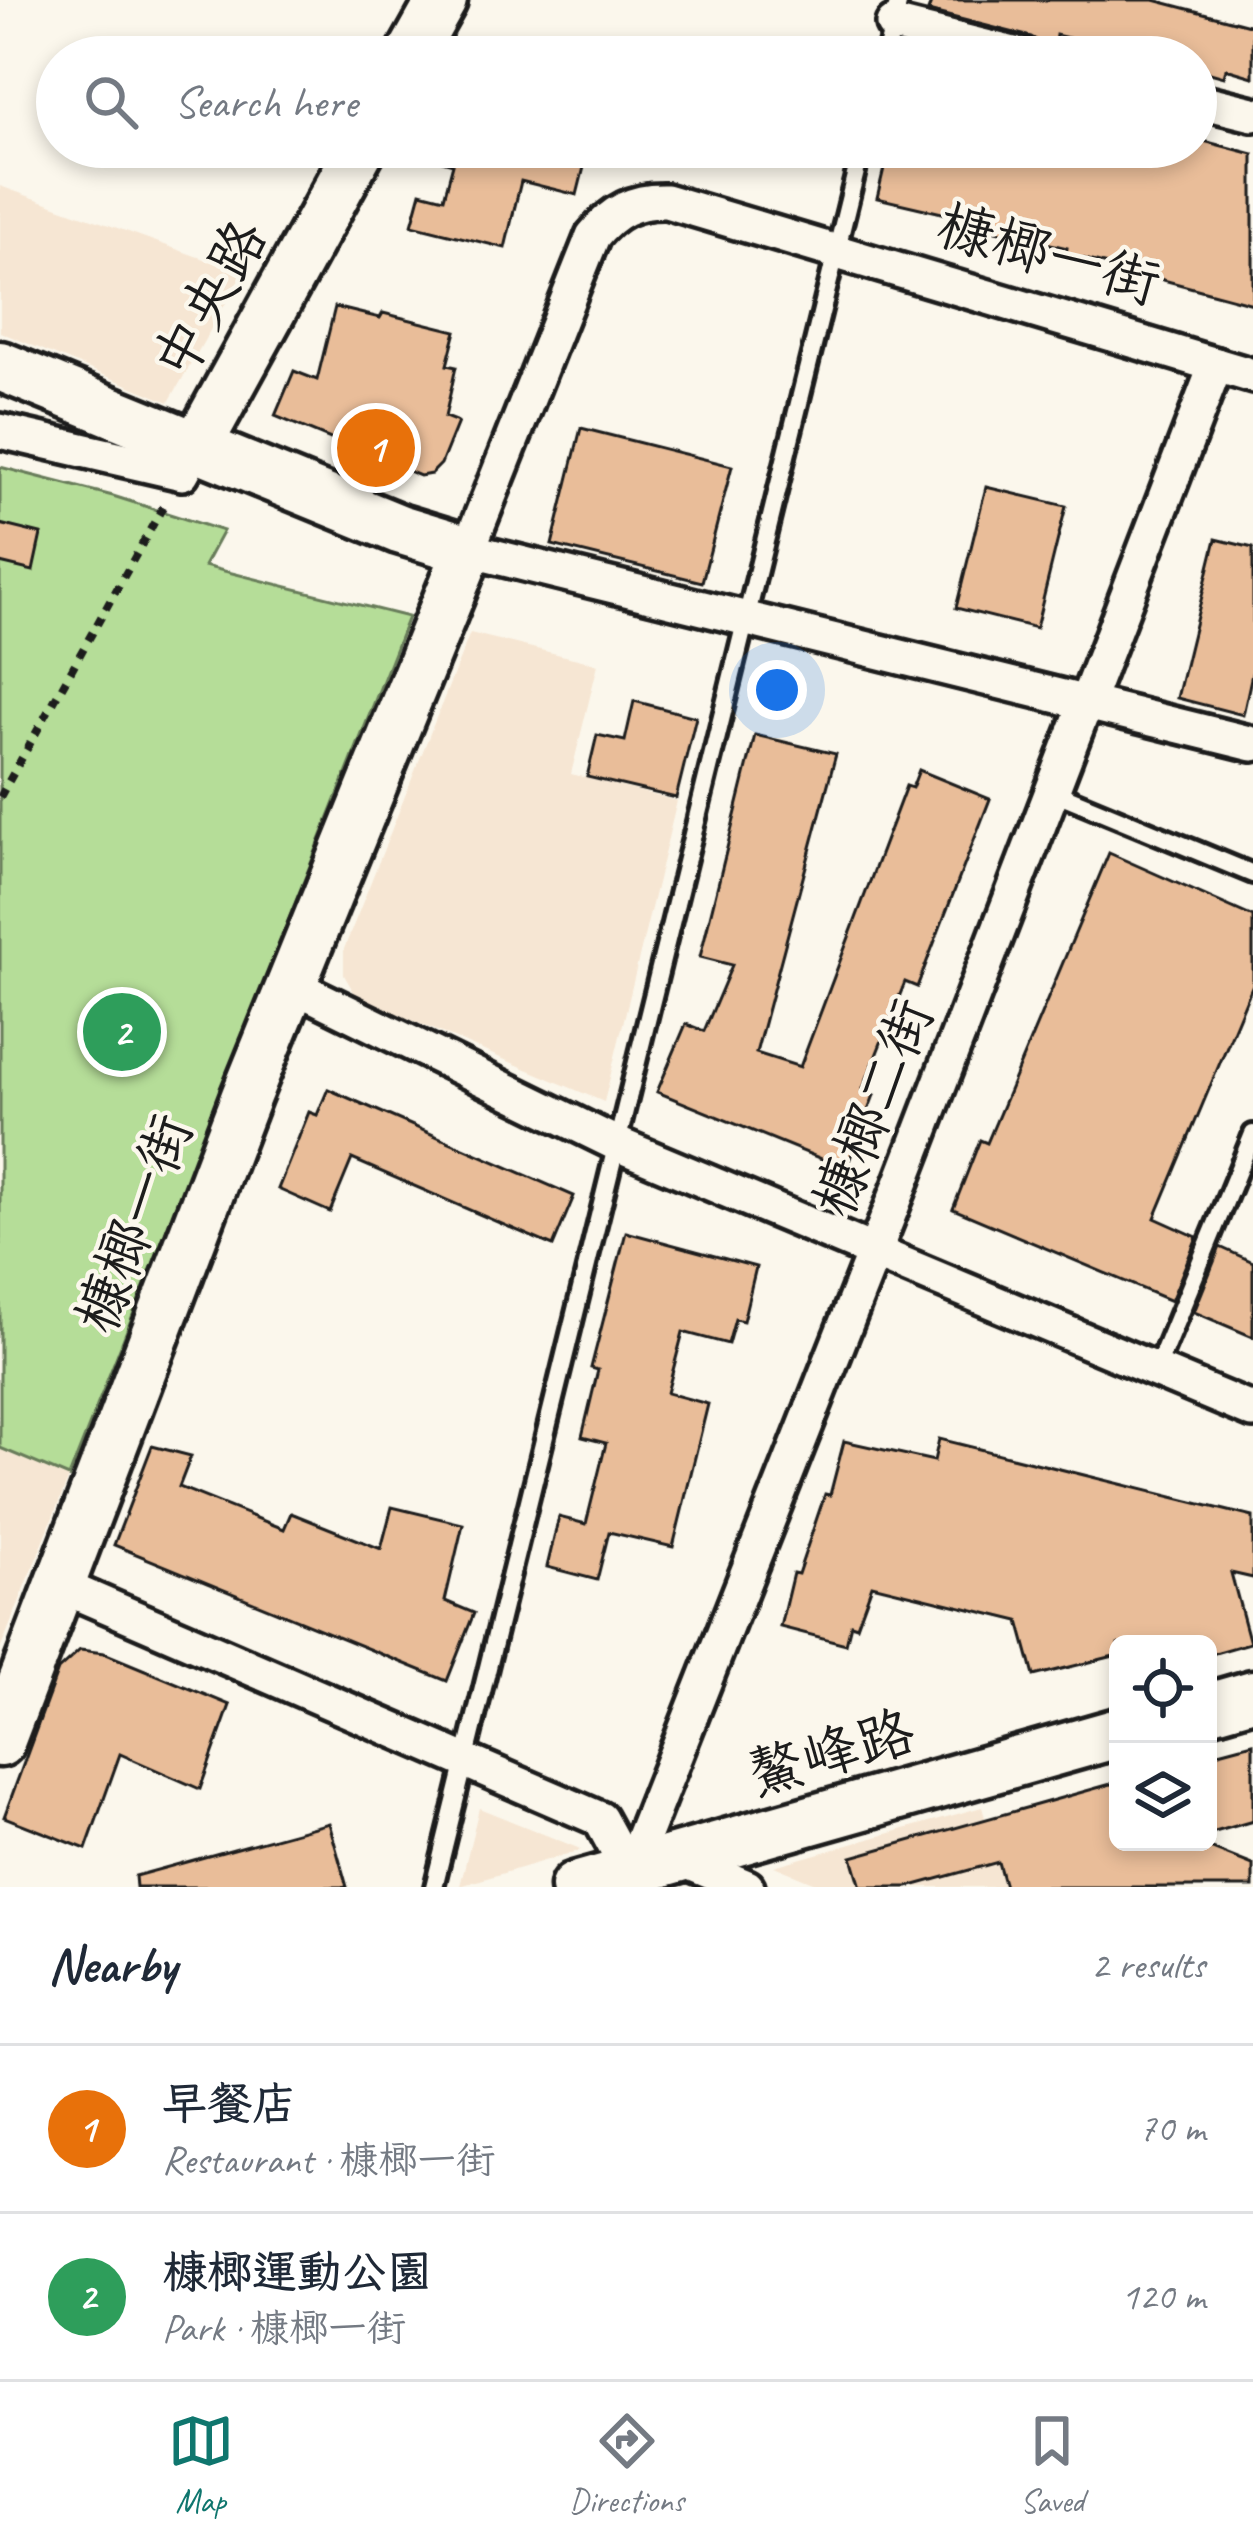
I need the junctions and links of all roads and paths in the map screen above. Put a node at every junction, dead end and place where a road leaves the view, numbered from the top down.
1 (442, 0) edge
2 (896, 12) edge
3 (422, 36) edge
4 (966, 36) edge
5 (1217, 105) edge
6 (1253, 114) edge
7 (349, 168) edge
8 (857, 168) edge
9 (837, 254) junction
10 (1216, 364) junction
11 (0, 367) edge
12 (1253, 376) edge
13 (0, 431) edge
14 (190, 459) junction
15 (468, 550) junction
16 (746, 619) junction
17 (1085, 704) junction
18 (1253, 745) edge
19 (1052, 790) junction
20 (0, 797) edge
21 (1253, 874) edge
22 (292, 986) junction
23 (1253, 1134) edge
24 (617, 1144) junction
25 (873, 1251) junction
26 (1156, 1370) junction
27 (1253, 1411) edge
28 (59, 1585) junction
29 (1253, 1695) edge
30 (1217, 1705) edge
31 (1109, 1736) edge
32 (0, 1742) edge
33 (466, 1764) junction
34 (678, 1858) junction
35 (626, 1879) edge
36 (434, 1887) edge
37 (575, 1887) edge
38 (747, 1887) edge

1 - 3 street
2 - 4 street
5 - 6 street
7 - 14 street, 中央路
8 - 9 lane
9 - 10 street, 槺榔一街
9 - 15 street, 槺榔一街
9 - 16 lane
10 - 12 street, 槺榔一街
10 - 17 street, 槺榔二街
11 - 14 street
13 - 14 street
14 - 15 street
14 - 20 path
15 - 16 street
15 - 22 street, 槺榔一街
16 - 17 street
16 - 24 lane
17 - 18 street
17 - 19 street, 槺榔二街
19 - 21 lane
19 - 25 street, 槺榔二街
22 - 24 street
22 - 28 street, 槺榔一街
23 - 26 lane
24 - 25 street
24 - 33 lane
25 - 26 street
25 - 35 street, 槺榔二街
26 - 27 street
28 - 32 street, 槺榔一街
28 - 33 street
29 - 30 street
31 - 34 street, 鰲峰路
33 - 35 street
33 - 36 lane
34 - 35 street, 鰲峰路
34 - 38 street
35 - 37 street, 鰲峰路

